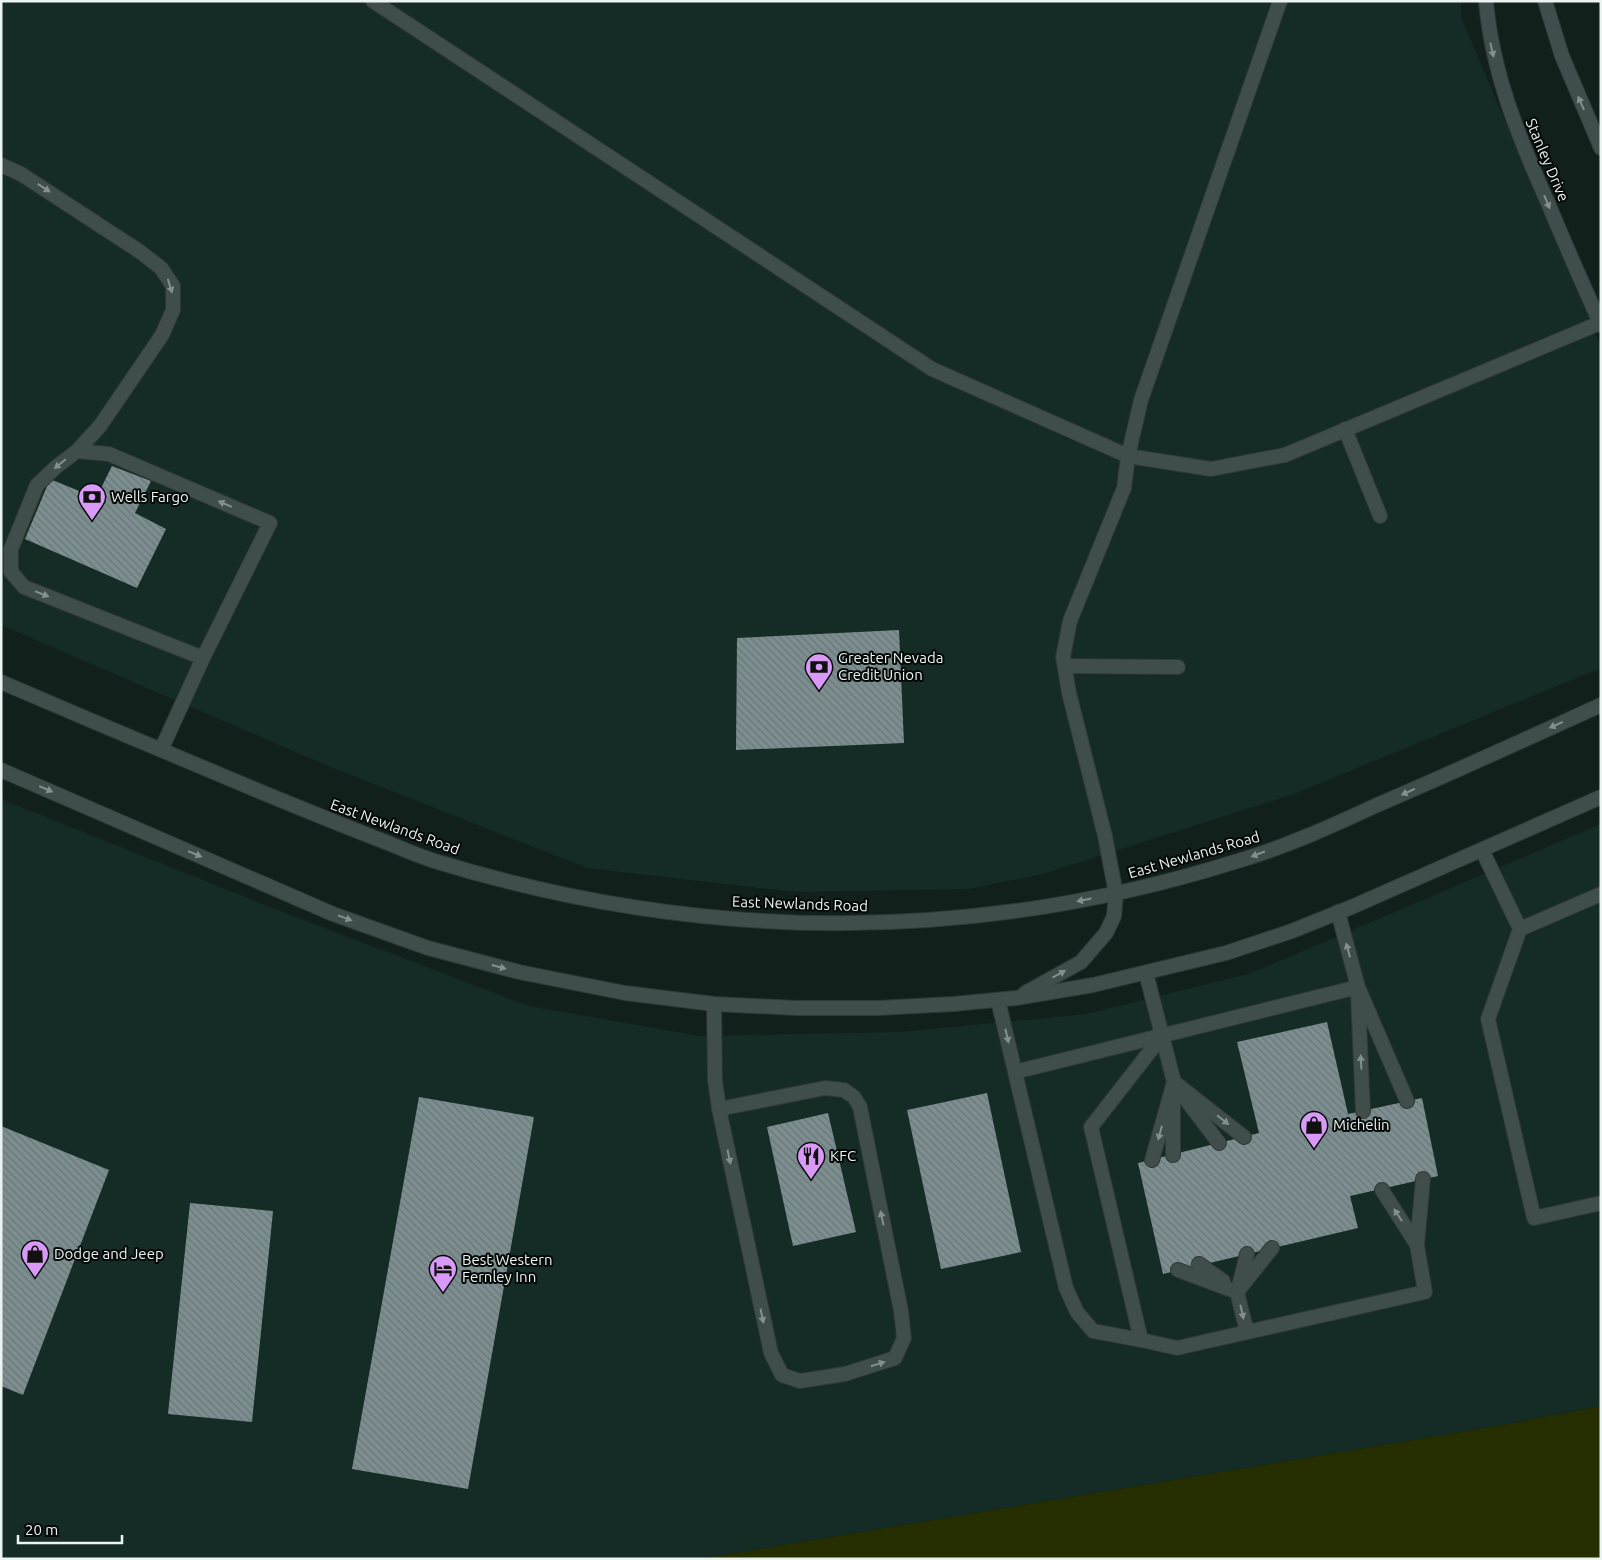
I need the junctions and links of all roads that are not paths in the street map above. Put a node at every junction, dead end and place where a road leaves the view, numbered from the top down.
1 (373, 1) edge
2 (1280, 1) edge
3 (1486, 1) edge
4 (1545, 1) edge
5 (1601, 148) edge
6 (1, 165) edge
7 (1600, 324) edge
8 (1345, 430) junction
9 (77, 451) junction
10 (1128, 456) junction
11 (1380, 516) dead end
12 (202, 658) junction
13 (1065, 666) junction
14 (1178, 667) dead end
15 (1, 682) edge
16 (1601, 705) edge
17 (161, 750) junction
18 (1, 770) edge
19 (1601, 797) edge
20 (1482, 850) junction
21 (1116, 894) junction
22 (1601, 894) edge
23 (1338, 912) junction
24 (1520, 929) junction
25 (1146, 972) junction
26 (1358, 987) junction
27 (1016, 998) junction
28 (998, 1000) junction
29 (714, 1004) junction
30 (1162, 1036) junction
31 (1015, 1072) junction
32 (1174, 1082) junction
33 (1407, 1101) dead end
34 (720, 1109) junction
35 (1363, 1111) dead end
36 (1244, 1137) dead end
37 (1219, 1143) dead end
38 (1173, 1155) dead end
39 (1152, 1160) dead end
40 (1423, 1179) dead end
41 (1382, 1190) dead end
42 (1601, 1203) edge
43 (1417, 1245) junction
44 (1272, 1248) dead end
45 (1247, 1254) dead end
46 (1199, 1264) dead end
47 (1178, 1270) dead end
48 (1237, 1292) junction
49 (1246, 1332) junction
50 (1141, 1340) junction

1 - 10 street
2 - 10 street
3 -> 7 street, Stanley Drive
5 -> 4 street
6 -> 9 street
7 - 8 street
8 - 10 street
8 - 11 street
9 -> 12 street
12 -> 9 street
10 - 13 street
12 - 17 street
13 - 14 street
13 - 21 street
15 - 17 street, East Newlands Road
16 -> 21 street, East Newlands Road
21 -> 17 street, East Newlands Road
18 -> 29 street
19 - 20 street
20 - 23 street
20 - 24 street
27 -> 21 street
22 - 24 street
23 - 25 street
26 -> 23 street
24 - 42 street
25 - 27 street
25 - 30 street
26 - 30 street
26 - 33 street
35 -> 26 street
27 - 28 street
28 - 29 street
28 -> 31 street
29 - 34 street
30 - 31 street
30 - 32 street
30 - 50 street
31 - 50 street
32 -> 36 street
32 - 37 street
32 - 38 street
32 -> 39 street
34 -> 34 street
40 - 43 street
43 -> 41 street
43 - 49 street
44 - 48 street
45 - 48 street
46 - 48 street
47 - 48 street
48 -> 49 street
49 - 50 street

